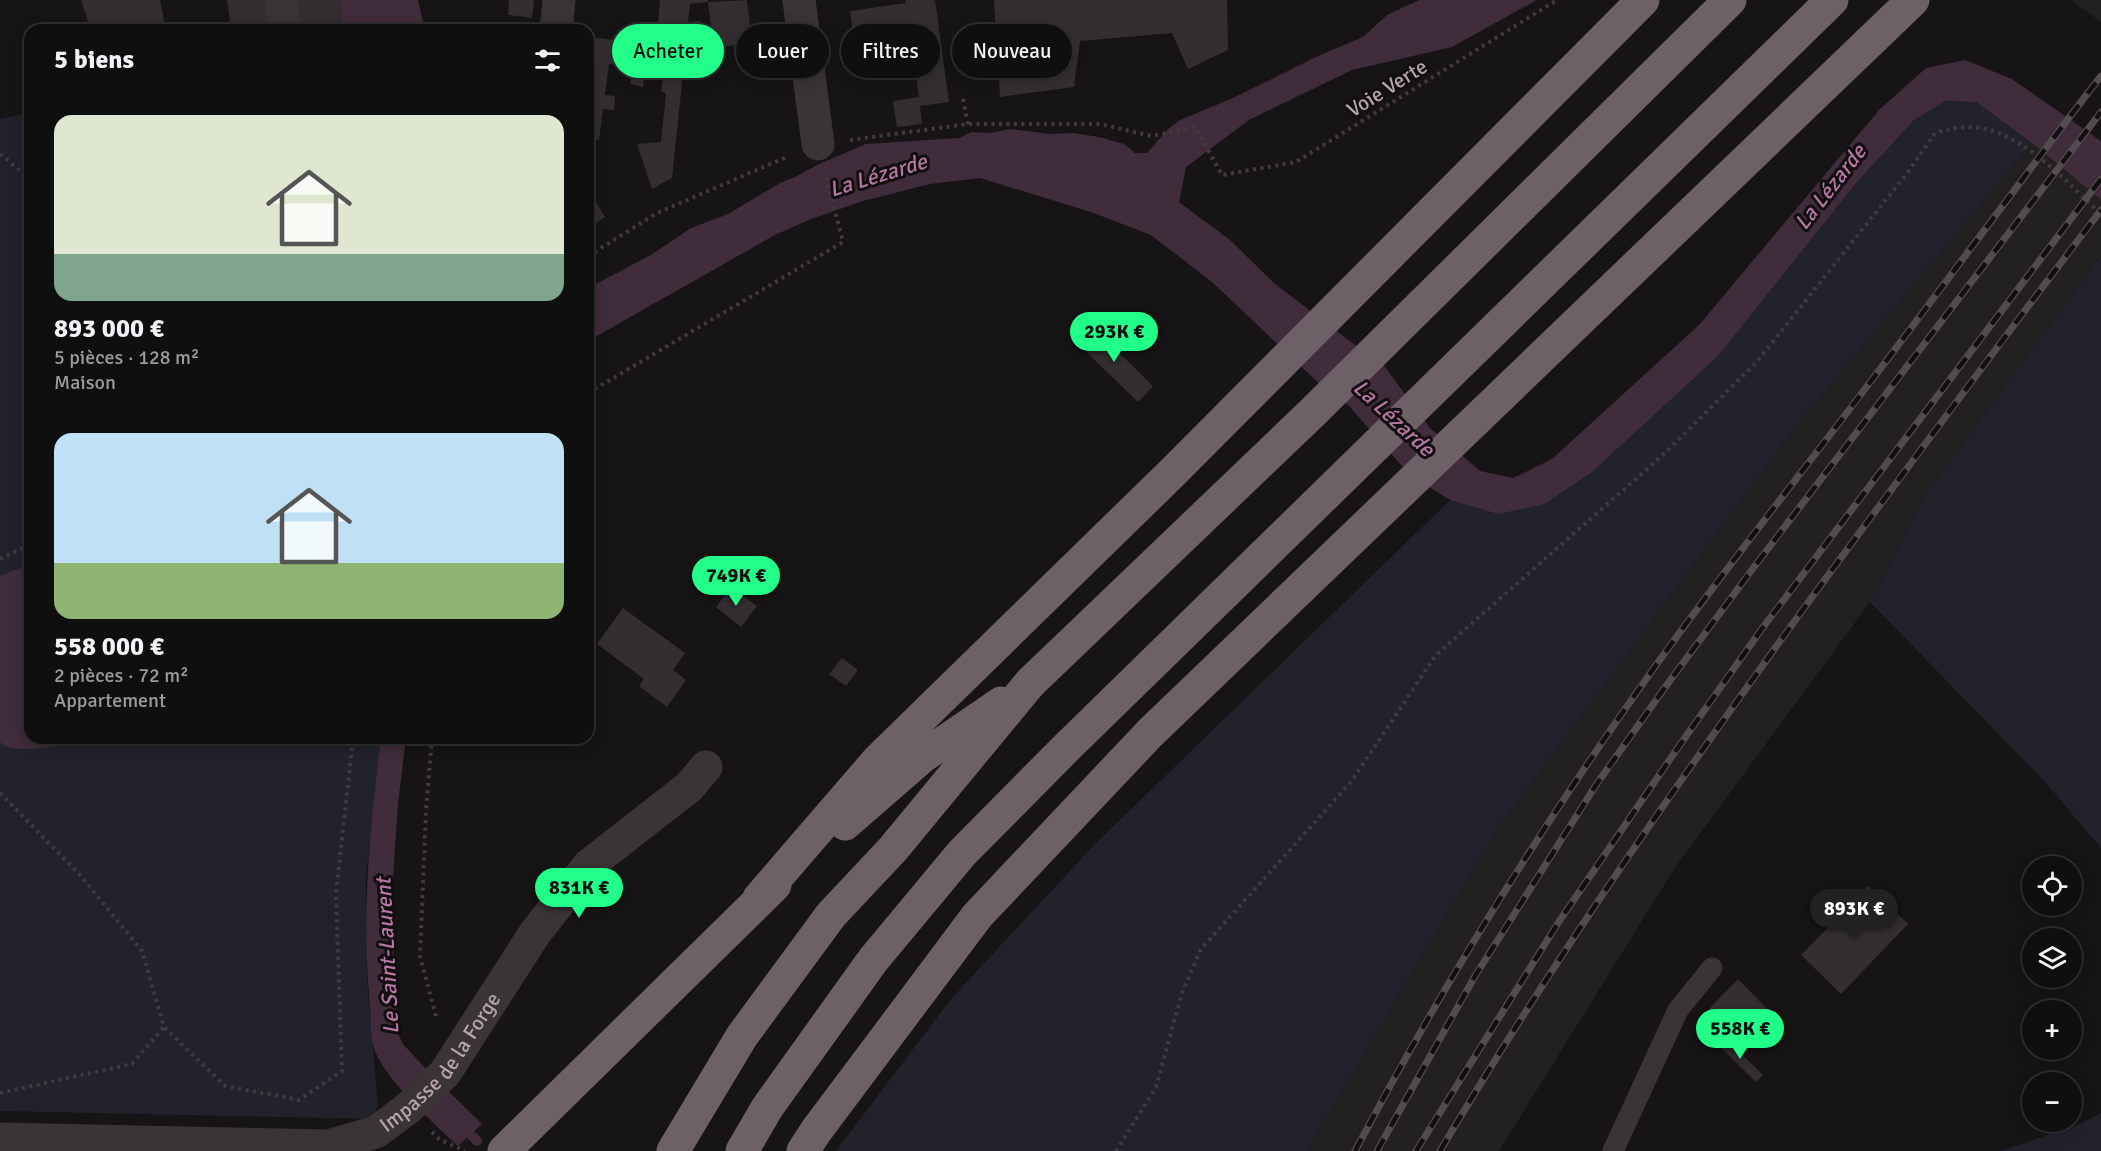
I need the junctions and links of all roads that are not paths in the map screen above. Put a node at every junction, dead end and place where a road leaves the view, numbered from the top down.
1 (281, 0) edge
2 (559, 0) edge
3 (799, 0) edge
4 (1643, 0) edge
5 (1730, 0) edge
6 (1832, 0) edge
7 (1913, 0) edge
8 (284, 24) edge
9 (557, 24) edge
10 (818, 144) road end
11 (1030, 683) junction
12 (706, 767) dead end
13 (759, 898) junction
14 (1712, 968) dead end
15 (0, 1139) edge
16 (504, 1151) edge
17 (673, 1151) edge
18 (742, 1151) edge
19 (803, 1151) edge
20 (1613, 1151) edge

1 - 8 street
2 - 9 street
3 - 10 street
4 - 13 highway
5 - 11 highway
6 - 18 highway
7 - 19 highway
11 - 13 highway
11 - 17 highway
12 - 15 street, Impasse de la Forge
13 - 16 highway
14 - 20 lane

